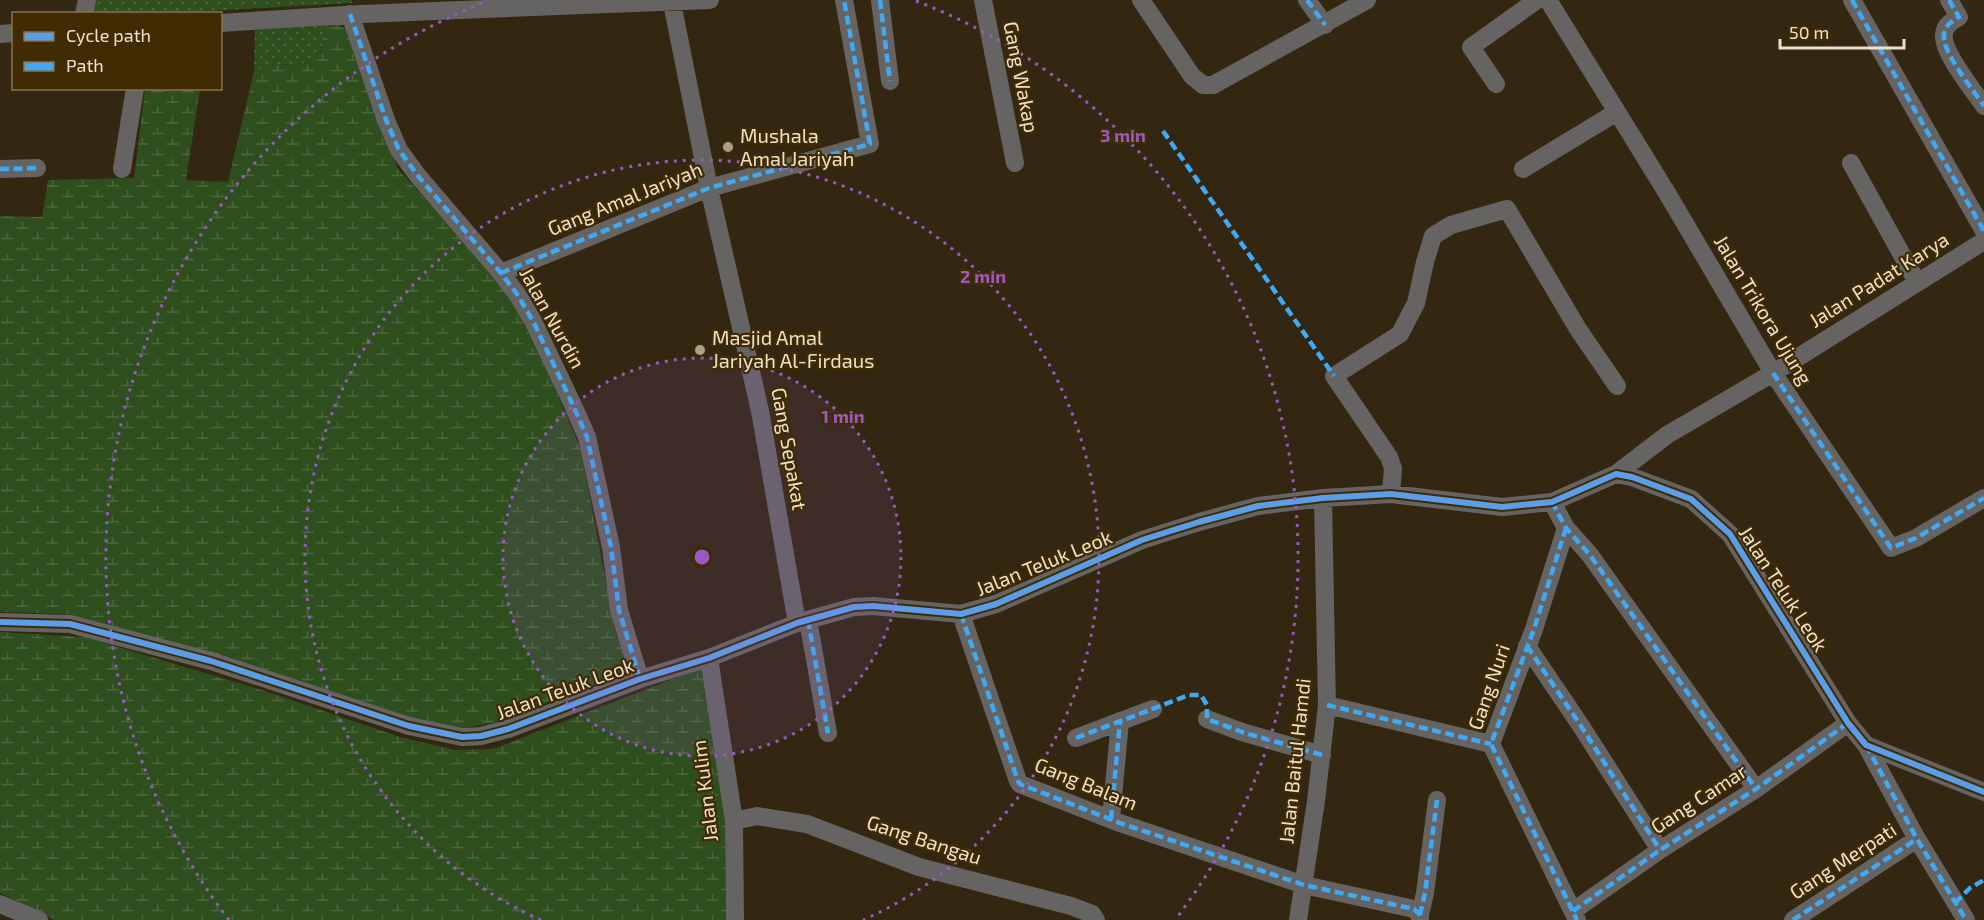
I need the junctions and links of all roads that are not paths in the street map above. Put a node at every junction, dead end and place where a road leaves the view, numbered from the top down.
1 (710, 0) edge
2 (843, 0) edge
3 (880, 0) edge
4 (983, 0) edge
5 (1141, 0) edge
6 (1307, 0) edge
7 (1367, 0) edge
8 (1537, 0) edge
9 (1548, 0) edge
10 (1852, 0) edge
11 (1949, 0) edge
12 (672, 3) junction
13 (431, 6) edge
14 (357, 9) edge
15 (222, 23) edge
16 (1325, 24) junction
17 (890, 81) dead end
18 (1496, 84) dead end
19 (135, 90) edge
20 (1984, 106) edge
21 (1617, 112) junction
22 (1015, 163) dead end
23 (1851, 163) dead end
24 (37, 168) dead end
25 (0, 169) edge
26 (1523, 169) dead end
27 (122, 170) dead end
28 (709, 188) junction
29 (1984, 231) edge
30 (1984, 241) edge
31 (501, 273) junction
32 (1917, 282) junction
33 (1773, 373) junction
34 (1617, 386) dead end
35 (1616, 474) junction
36 (1391, 494) junction
37 (1323, 498) junction
38 (1984, 498) edge
39 (1552, 502) junction
40 (1566, 528) junction
41 (961, 614) junction
42 (0, 622) edge
43 (802, 622) junction
44 (1527, 646) junction
45 (709, 658) junction
46 (640, 679) junction
47 (1327, 705) junction
48 (1153, 708) dead end
49 (1207, 719) dead end
50 (1120, 721) junction
51 (1848, 723) junction
52 (828, 734) dead end
53 (1076, 738) dead end
54 (1491, 744) junction
55 (1866, 745) junction
56 (1322, 755) junction
57 (1756, 789) junction
58 (1984, 792) edge
59 (1437, 800) dead end
60 (1111, 819) junction
61 (734, 820) junction
62 (1917, 839) junction
63 (1660, 850) junction
64 (1304, 885) junction
65 (0, 904) edge
66 (1575, 915) edge
67 (1420, 918) edge
68 (39, 920) edge
69 (735, 920) edge
70 (1096, 920) edge
71 (1298, 920) edge
72 (1793, 920) edge
73 (1966, 920) edge

1 - 12 street
2 - 28 street, Gang Amal Jariyah
3 - 17 street
4 - 22 street, Gang Wakap
5 - 16 street
6 - 16 street
7 - 16 street
8 - 18 street
9 - 21 street, Jalan Trikora Ujung
10 - 29 street
11 - 20 street
12 - 13 street
12 - 28 street, Gang Sepakat
13 - 14 street
14 - 15 street
14 - 31 street, Jalan Nurdin
19 - 27 street
21 - 26 street
21 - 33 street, Jalan Trikora Ujung
23 - 32 street
24 - 25 street
28 - 31 street, Gang Amal Jariyah
28 - 43 street, Gang Sepakat
30 - 32 street, Jalan Padat Karya
31 - 46 street, Jalan Nurdin
32 - 33 street, Jalan Padat Karya
33 - 35 street, Jalan Padat Karya
33 - 38 street, Jalan Trikora Ujung
34 - 36 street
35 - 39 street, Jalan Teluk Leok
35 - 51 street, Jalan Teluk Leok
36 - 37 street, Jalan Teluk Leok
36 - 39 street, Jalan Teluk Leok
37 - 41 street, Jalan Teluk Leok
37 - 47 street, Jalan Baitul Hamdi
39 - 40 street
40 - 44 street, Gang Nuri
40 - 57 street
41 - 43 street, Jalan Teluk Leok
41 - 60 street, Gang Balam
42 - 46 street, Jalan Teluk Leok
43 - 45 street, Jalan Teluk Leok
43 - 52 street, Gang Sepakat
44 - 54 street, Gang Nuri
44 - 63 street
45 - 46 street, Jalan Teluk Leok
45 - 61 street, Jalan Kulim
47 - 54 street
47 - 56 street, Jalan Baitul Hamdi
48 - 50 street
49 - 56 street
50 - 53 street
50 - 60 street
51 - 55 street, Jalan Teluk Leok
51 - 57 street, Gang Camar
54 - 66 street, Gang Nuri
55 - 58 street, Jalan Teluk Leok
55 - 62 street
56 - 64 street, Jalan Baitul Hamdi
57 - 63 street, Gang Camar
59 - 67 street
60 - 64 street, Gang Balam
61 - 69 street, Jalan Kulim
61 - 70 street, Gang Bangau
62 - 72 street, Gang Merpati
62 - 73 street
63 - 66 street, Gang Camar
64 - 67 street, Gang Balam
64 - 71 street, Jalan Baitul Hamdi
65 - 68 street

